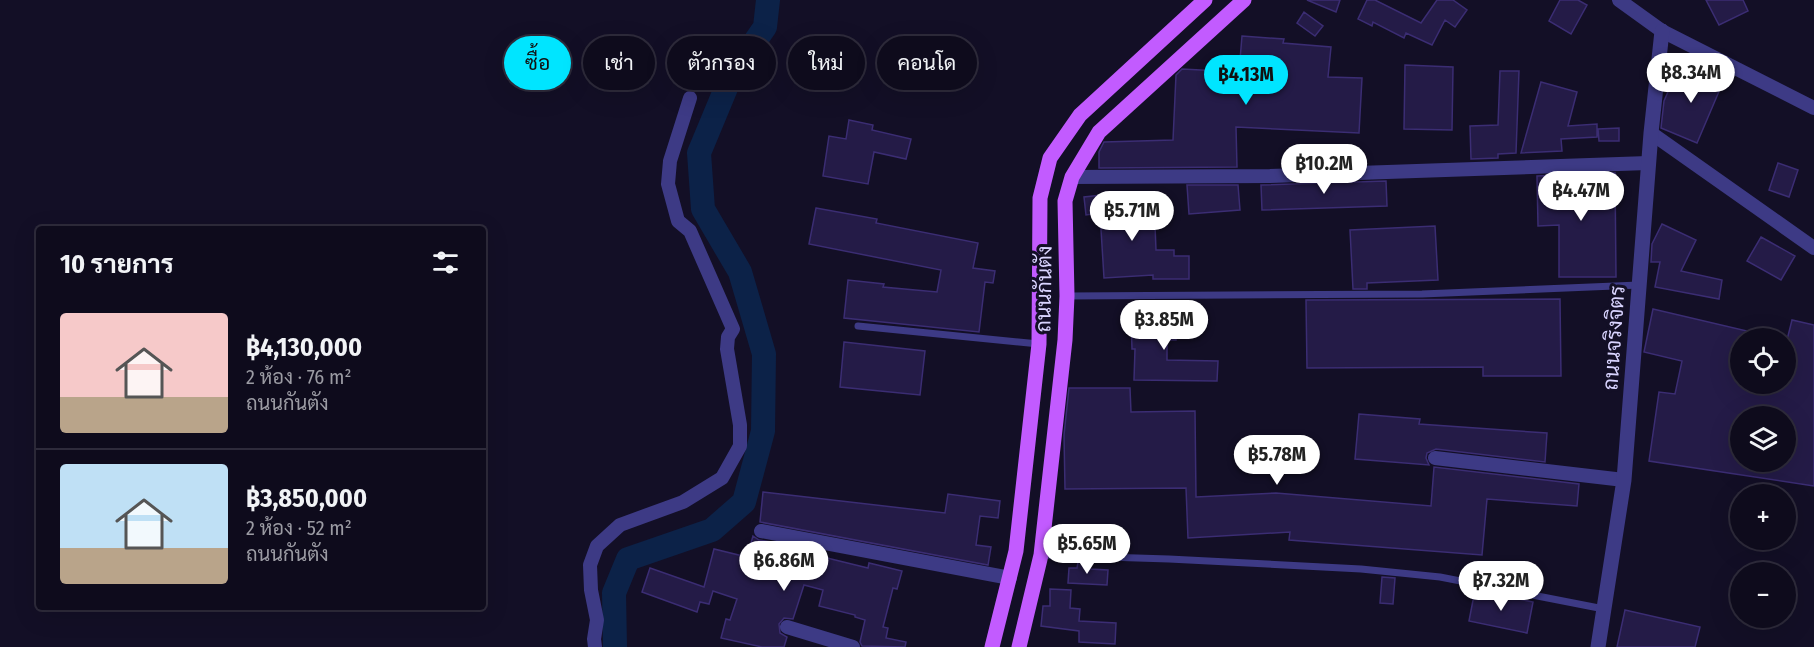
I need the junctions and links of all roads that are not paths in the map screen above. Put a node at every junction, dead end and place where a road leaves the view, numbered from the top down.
1 (1205, 0) edge
2 (1244, 0) edge
3 (1619, 0) edge
4 (1662, 31) junction
5 (690, 98) dead end
6 (1814, 108) edge
7 (1651, 134) junction
8 (1064, 138) junction
9 (1086, 154) junction
10 (1648, 164) junction
11 (1072, 177) junction
12 (1814, 248) edge
13 (1639, 285) junction
14 (1067, 296) junction
15 (858, 326) dead end
16 (1039, 344) junction
17 (1034, 388) junction
18 (1059, 391) junction
19 (1435, 458) dead end
20 (1624, 480) junction
21 (761, 531) dead end
22 (1041, 555) junction
23 (1010, 578) junction
24 (1605, 609) junction
25 (1002, 611) junction
26 (1026, 617) junction
27 (788, 627) dead end
28 (596, 647) edge
29 (853, 647) edge
30 (992, 647) edge
31 (1019, 647) edge
32 (1598, 647) edge

1 - 8 main road, ถนนกันตัง
2 - 9 main road, ถนนกันตัง
3 - 4 street
4 - 6 street
4 - 7 street, ถนนจริงจิตร
5 - 28 street
7 - 10 street, ถนนจริงจิตร
7 - 12 street
8 - 9 main road
8 - 16 main road, ถนนกันตัง
9 - 11 main road, ถนนกันตัง
10 - 11 street
10 - 13 street, ถนนจริงจิตร
11 - 14 main road, ถนนกันตัง
13 - 14 lane
13 - 20 street, ถนนจริงจิตร
14 - 18 main road, ถนนกันตัง
15 - 16 lane
16 - 17 main road, ถนนกันตัง
17 - 18 main road
17 - 23 main road, ถนนกันตัง
18 - 22 main road, ถนนกันตัง
19 - 20 street
20 - 24 street, ถนนจริงจิตร
21 - 23 street
22 - 24 lane
22 - 26 main road, ถนนกันตัง
23 - 25 main road, ถนนกันตัง
24 - 32 street, ถนนจริงจิตร
25 - 26 main road
25 - 30 main road, ถนนกันตัง
26 - 31 main road, ถนนกันตัง
27 - 29 street

